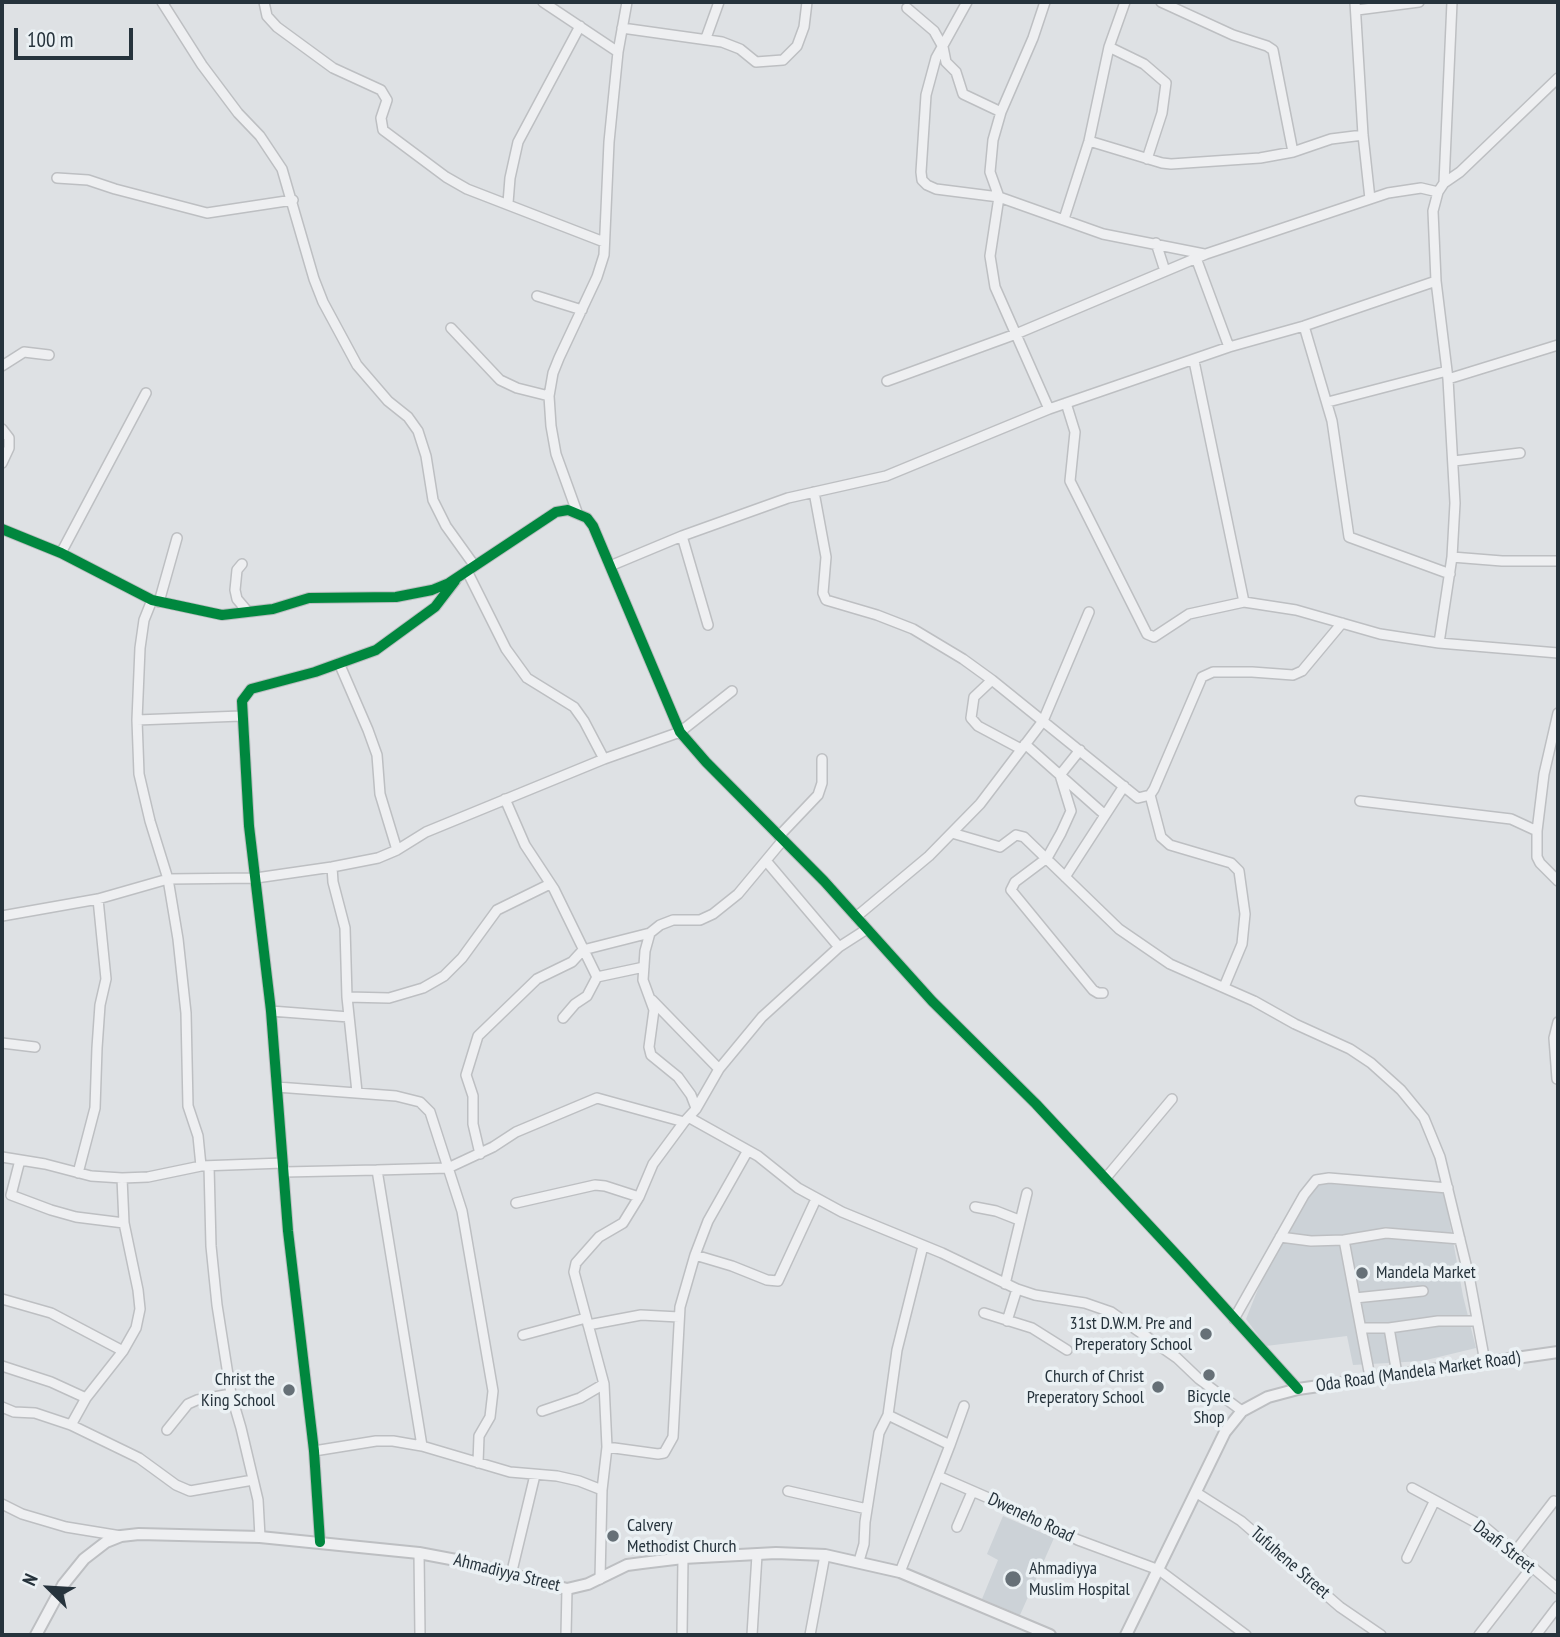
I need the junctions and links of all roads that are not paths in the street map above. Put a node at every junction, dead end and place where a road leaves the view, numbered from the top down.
1 (162, 2) edge
2 (264, 2) edge
3 (543, 2) edge
4 (627, 2) edge
5 (719, 2) edge
6 (807, 2) edge
7 (967, 2) edge
8 (1045, 2) edge
9 (1125, 2) edge
10 (1160, 2) edge
11 (1419, 2) edge
12 (1452, 2) edge
13 (1356, 6) edge
14 (907, 8) dead end
15 (580, 26) junction
16 (622, 28) junction
17 (706, 38) junction
18 (943, 47) junction
19 (1109, 47) junction
20 (618, 52) junction
21 (1558, 78) edge
22 (1001, 113) junction
23 (1363, 135) junction
24 (1089, 141) junction
25 (1293, 152) junction
26 (1147, 159) junction
27 (57, 178) dead end
28 (1444, 183) junction
29 (1438, 192) junction
30 (999, 197) junction
31 (1370, 199) junction
32 (293, 200) junction
33 (508, 203) junction
34 (1063, 219) junction
35 (604, 242) junction
36 (1157, 243) junction
37 (1206, 254) junction
38 (1196, 258) junction
39 (1165, 271) junction
40 (1436, 281) junction
41 (537, 296) dead end
42 (582, 310) junction
43 (1304, 326) junction
44 (451, 328) dead end
45 (1016, 334) junction
46 (1558, 345) edge
47 (1229, 348) junction
48 (49, 355) dead end
49 (1194, 361) junction
50 (2, 366) edge
51 (1448, 375) junction
52 (887, 381) dead end
53 (146, 393) dead end
54 (549, 396) junction
55 (1328, 402) junction
56 (1066, 403) junction
57 (1049, 409) junction
58 (2, 429) edge
59 (1520, 453) dead end
60 (1454, 461) junction
61 (2, 463) edge
62 (814, 492) junction
63 (577, 512) junction
64 (2, 528) edge
65 (682, 536) junction
66 (177, 538) dead end
67 (61, 553) junction
68 (1452, 557) junction
69 (1558, 561) edge
70 (242, 564) dead end
71 (610, 566) junction
72 (466, 570) junction
73 (1450, 575) junction
74 (155, 601) junction
75 (1244, 602) junction
76 (248, 612) junction
77 (1089, 612) dead end
78 (1342, 623) junction
79 (708, 625) dead end
80 (1439, 643) junction
81 (1558, 653) edge
82 (339, 663) junction
83 (992, 680) junction
84 (732, 691) dead end
85 (1558, 713) edge
86 (241, 716) junction
87 (137, 720) junction
88 (1043, 721) junction
89 (680, 732) junction
90 (1023, 747) junction
91 (1080, 750) junction
92 (822, 759) dead end
93 (604, 760) junction
94 (1060, 775) junction
95 (1124, 786) junction
96 (1150, 794) junction
97 (505, 799) junction
98 (1360, 801) dead end
99 (1105, 815) junction
100 (1537, 831) junction
101 (952, 833) junction
102 (781, 838) junction
103 (397, 850) junction
104 (1047, 858) junction
105 (767, 862) junction
106 (332, 867) junction
107 (1065, 877) junction
108 (256, 878) junction
109 (168, 879) junction
110 (1558, 881) edge
111 (551, 884) junction
112 (98, 899) junction
113 (2, 916) edge
114 (856, 917) junction
115 (867, 929) junction
116 (650, 933) junction
117 (839, 947) junction
118 (583, 950) junction
119 (645, 967) junction
120 (597, 977) junction
121 (1224, 987) junction
122 (1103, 993) dead end
123 (648, 996) junction
124 (347, 998) junction
125 (271, 1011) junction
126 (349, 1017) junction
127 (563, 1018) dead end
128 (1558, 1021) edge
129 (2, 1043) edge
130 (35, 1047) dead end
131 (719, 1069) junction
132 (1557, 1079) edge
133 (277, 1087) junction
134 (357, 1092) junction
135 (1172, 1099) dead end
136 (696, 1109) junction
137 (687, 1120) junction
138 (747, 1152) junction
139 (480, 1154) junction
140 (2, 1157) edge
141 (20, 1160) junction
142 (205, 1166) junction
143 (283, 1167) junction
144 (448, 1168) junction
145 (377, 1170) junction
146 (78, 1173) junction
147 (122, 1178) junction
148 (1105, 1179) junction
149 (1448, 1188) junction
150 (1027, 1192) dead end
151 (639, 1197) junction
152 (816, 1199) junction
153 (516, 1203) dead end
154 (975, 1207) dead end
155 (1019, 1220) junction
156 (124, 1223) junction
157 (1280, 1237) junction
158 (1460, 1239) junction
159 (1344, 1240) junction
160 (923, 1246) junction
161 (695, 1255) junction
162 (1005, 1283) junction
163 (1017, 1289) junction
164 (1423, 1291) dead end
165 (1355, 1298) junction
166 (2, 1299) edge
167 (984, 1313) dead end
168 (679, 1317) junction
169 (1234, 1319) junction
170 (587, 1321) junction
171 (1007, 1321) junction
172 (1477, 1321) junction
173 (1360, 1328) junction
174 (1389, 1328) junction
175 (523, 1335) dead end
176 (1067, 1350) dead end
177 (123, 1351) junction
178 (1558, 1352) edge
179 (1485, 1362) junction
180 (2, 1366) edge
181 (1397, 1374) junction
182 (1370, 1377) junction
183 (604, 1384) junction
184 (1298, 1389) junction
185 (231, 1394) junction
186 (86, 1398) junction
187 (964, 1405) dead end
188 (2, 1407) edge
189 (542, 1410) dead end
190 (1242, 1411) junction
191 (888, 1415) junction
192 (71, 1425) junction
193 (167, 1430) dead end
194 (950, 1445) junction
195 (422, 1446) junction
196 (607, 1447) junction
197 (314, 1451) junction
198 (478, 1463) junction
199 (535, 1475) junction
200 (938, 1476) junction
201 (253, 1480) junction
202 (1412, 1488) dead end
203 (602, 1490) junction
204 (788, 1491) dead end
205 (972, 1492) junction
206 (1197, 1493) junction
207 (1554, 1501) dead end
208 (1434, 1502) junction
209 (2, 1504) edge
210 (867, 1509) junction
211 (957, 1527) dead end
212 (121, 1536) junction
213 (260, 1537) junction
214 (320, 1542) junction
215 (419, 1553) junction
216 (1514, 1553) junction
217 (757, 1555) junction
218 (825, 1555) junction
219 (683, 1558) junction
220 (1407, 1558) dead end
221 (859, 1561) junction
222 (1531, 1568) junction
223 (1159, 1570) junction
224 (900, 1572) junction
225 (511, 1575) junction
226 (600, 1579) junction
227 (567, 1589) junction
228 (1558, 1589) edge
229 (1558, 1606) edge
230 (36, 1635) edge
231 (420, 1635) edge
232 (566, 1635) edge
233 (682, 1635) edge
234 (752, 1635) edge
235 (810, 1635) edge
236 (1050, 1635) edge
237 (1126, 1635) edge
238 (1246, 1635) edge
239 (1381, 1635) edge
240 (1479, 1635) edge
241 (1536, 1635) edge

1 - 32 street
2 - 33 street
3 - 15 street
4 - 16 street
5 - 17 street
6 - 17 street
7 - 18 street
8 - 22 street
9 - 19 street
10 - 25 street
11 - 13 street
12 - 28 street
13 - 23 street
14 - 18 street
15 - 20 street
15 - 33 street
16 - 17 street
16 - 20 street
18 - 22 street
18 - 30 street
19 - 24 street
19 - 26 street
20 - 35 street
21 - 28 street
22 - 30 street
23 - 25 street
23 - 31 street
24 - 26 street
24 - 34 street
25 - 26 street
27 - 32 street
28 - 29 street
29 - 31 street
29 - 40 street
30 - 34 street
30 - 45 street
31 - 37 street
32 - 72 street
33 - 35 street
34 - 36 street
35 - 42 street
36 - 37 street
36 - 39 street
37 - 38 street
38 - 39 street
38 - 47 street
39 - 45 street
40 - 43 street
40 - 51 street
41 - 42 street
42 - 54 street
43 - 47 street
43 - 55 street
44 - 54 street
45 - 52 street
45 - 57 street
46 - 51 street
47 - 49 street
48 - 50 street
49 - 56 street
49 - 75 street
51 - 55 street
51 - 60 street
53 - 67 street
54 - 63 street
55 - 73 street
56 - 57 street
56 - 75 street
57 - 62 street
58 - 61 street
59 - 60 street
60 - 68 street
62 - 65 street
62 - 83 street
63 - 71 street
63 - 72 street
64 - 67 street
65 - 71 street
65 - 79 street
66 - 74 street
67 - 74 street
68 - 69 street
68 - 73 street
70 - 76 street
71 - 89 street
72 - 76 street
72 - 82 street
72 - 93 street
73 - 80 street
74 - 76 street
74 - 87 street
75 - 78 street
77 - 88 street
78 - 80 street
78 - 96 street
80 - 81 street
82 - 86 street
82 - 103 street
83 - 88 street
83 - 90 street
84 - 89 street
85 - 100 street
86 - 87 street
86 - 108 street
87 - 109 street
88 - 90 street
88 - 91 street
89 - 93 street
89 - 102 street
90 - 94 street
90 - 101 street
91 - 94 street
91 - 95 street
92 - 102 street
93 - 97 street
94 - 99 street
94 - 104 street
95 - 96 street
95 - 99 street
96 - 121 street
97 - 103 street
97 - 111 street
98 - 100 street
99 - 107 street
100 - 110 street
101 - 104 street
101 - 114 street
102 - 105 street
102 - 114 street
103 - 106 street
104 - 107 street
104 - 122 street
105 - 116 street
105 - 117 street
106 - 108 street
106 - 124 street
107 - 121 street
108 - 109 street
108 - 125 street
109 - 112 street
109 - 142 street
111 - 118 street
111 - 124 street
112 - 113 street
112 - 146 street
114 - 115 street
115 - 117 street
115 - 148 street
116 - 118 street
116 - 119 street
117 - 131 street
118 - 120 street
118 - 139 street
119 - 120 street
119 - 123 street
120 - 127 street
121 - 149 street
123 - 131 street
123 - 136 street
124 - 126 street
125 - 126 street
125 - 133 street
126 - 134 street
128 - 132 street
129 - 130 street
131 - 136 street
133 - 134 street
133 - 143 street
134 - 144 street
135 - 148 street
136 - 137 street
137 - 138 street
137 - 139 street
137 - 151 street
138 - 152 street
138 - 161 street
139 - 144 street
140 - 141 street
141 - 146 street
141 - 156 street
142 - 143 street
142 - 147 street
142 - 185 street
143 - 145 street
143 - 197 street
144 - 145 street
144 - 198 street
145 - 195 street
146 - 147 street
147 - 156 street
148 - 169 street
149 - 157 street
149 - 158 street
150 - 155 street
151 - 153 street
151 - 170 street
152 - 160 street
152 - 161 street
154 - 155 street
155 - 162 street
156 - 177 street
157 - 159 street
157 - 169 street
158 - 159 street
158 - 172 street
159 - 165 street
160 - 162 street
160 - 191 street
161 - 168 street
162 - 163 street
163 - 171 street
163 - 190 street
164 - 165 street
165 - 173 street
166 - 177 street
167 - 171 street
168 - 170 street
168 - 196 street
169 - 184 street
170 - 175 street
170 - 183 street
171 - 176 street
172 - 174 street
172 - 179 street
173 - 174 street
173 - 182 street
174 - 181 street
177 - 186 street
178 - 179 street, Oda Road (Mandela Market Road)
179 - 181 street, Oda Road (Mandela Market Road)
180 - 186 street
181 - 182 street, Oda Road (Mandela Market Road)
182 - 184 street, Oda Road (Mandela Market Road)
183 - 189 street
183 - 196 street
184 - 190 street, Oda Road (Mandela Market Road)
185 - 193 street
185 - 201 street
186 - 192 street
187 - 194 street
188 - 192 street
190 - 206 street, Oda Road (Mandela Market Road)
191 - 194 street
191 - 210 street
192 - 201 street
194 - 200 street
195 - 197 street
195 - 198 street
196 - 203 street
197 - 214 street
198 - 199 street
199 - 203 street
199 - 225 street
200 - 205 street, Dweneho Road
200 - 224 street
201 - 213 street
202 - 208 street, Daafi Street
203 - 226 street
204 - 210 street
205 - 211 street
205 - 223 street, Dweneho Road
206 - 223 street, Oda Road (Mandela Market Road)
206 - 239 street, Tufuhene Street
207 - 216 street
208 - 216 street, Daafi Street
208 - 220 street
209 - 212 street
210 - 221 street
212 - 213 street, Ahmadiyya Street
212 - 230 street, Ahmadiyya Street
213 - 214 street, Ahmadiyya Street
214 - 215 street, Ahmadiyya Street
215 - 225 street, Ahmadiyya Street
215 - 231 street
216 - 222 street, Daafi Street
217 - 218 street, Ahmadiyya Street
217 - 219 street, Ahmadiyya Street
217 - 234 street
218 - 221 street, Ahmadiyya Street
218 - 235 street
219 - 226 street, Ahmadiyya Street
219 - 233 street
221 - 224 street, Ahmadiyya Street
222 - 228 street, Daafi Street
222 - 240 street
223 - 237 street, Oda Road (Mandela Market Road)
223 - 238 street, Dweneho Road
224 - 236 street, Ahmadiyya Street
225 - 227 street, Ahmadiyya Street
226 - 227 street, Ahmadiyya Street
227 - 232 street
229 - 241 street

